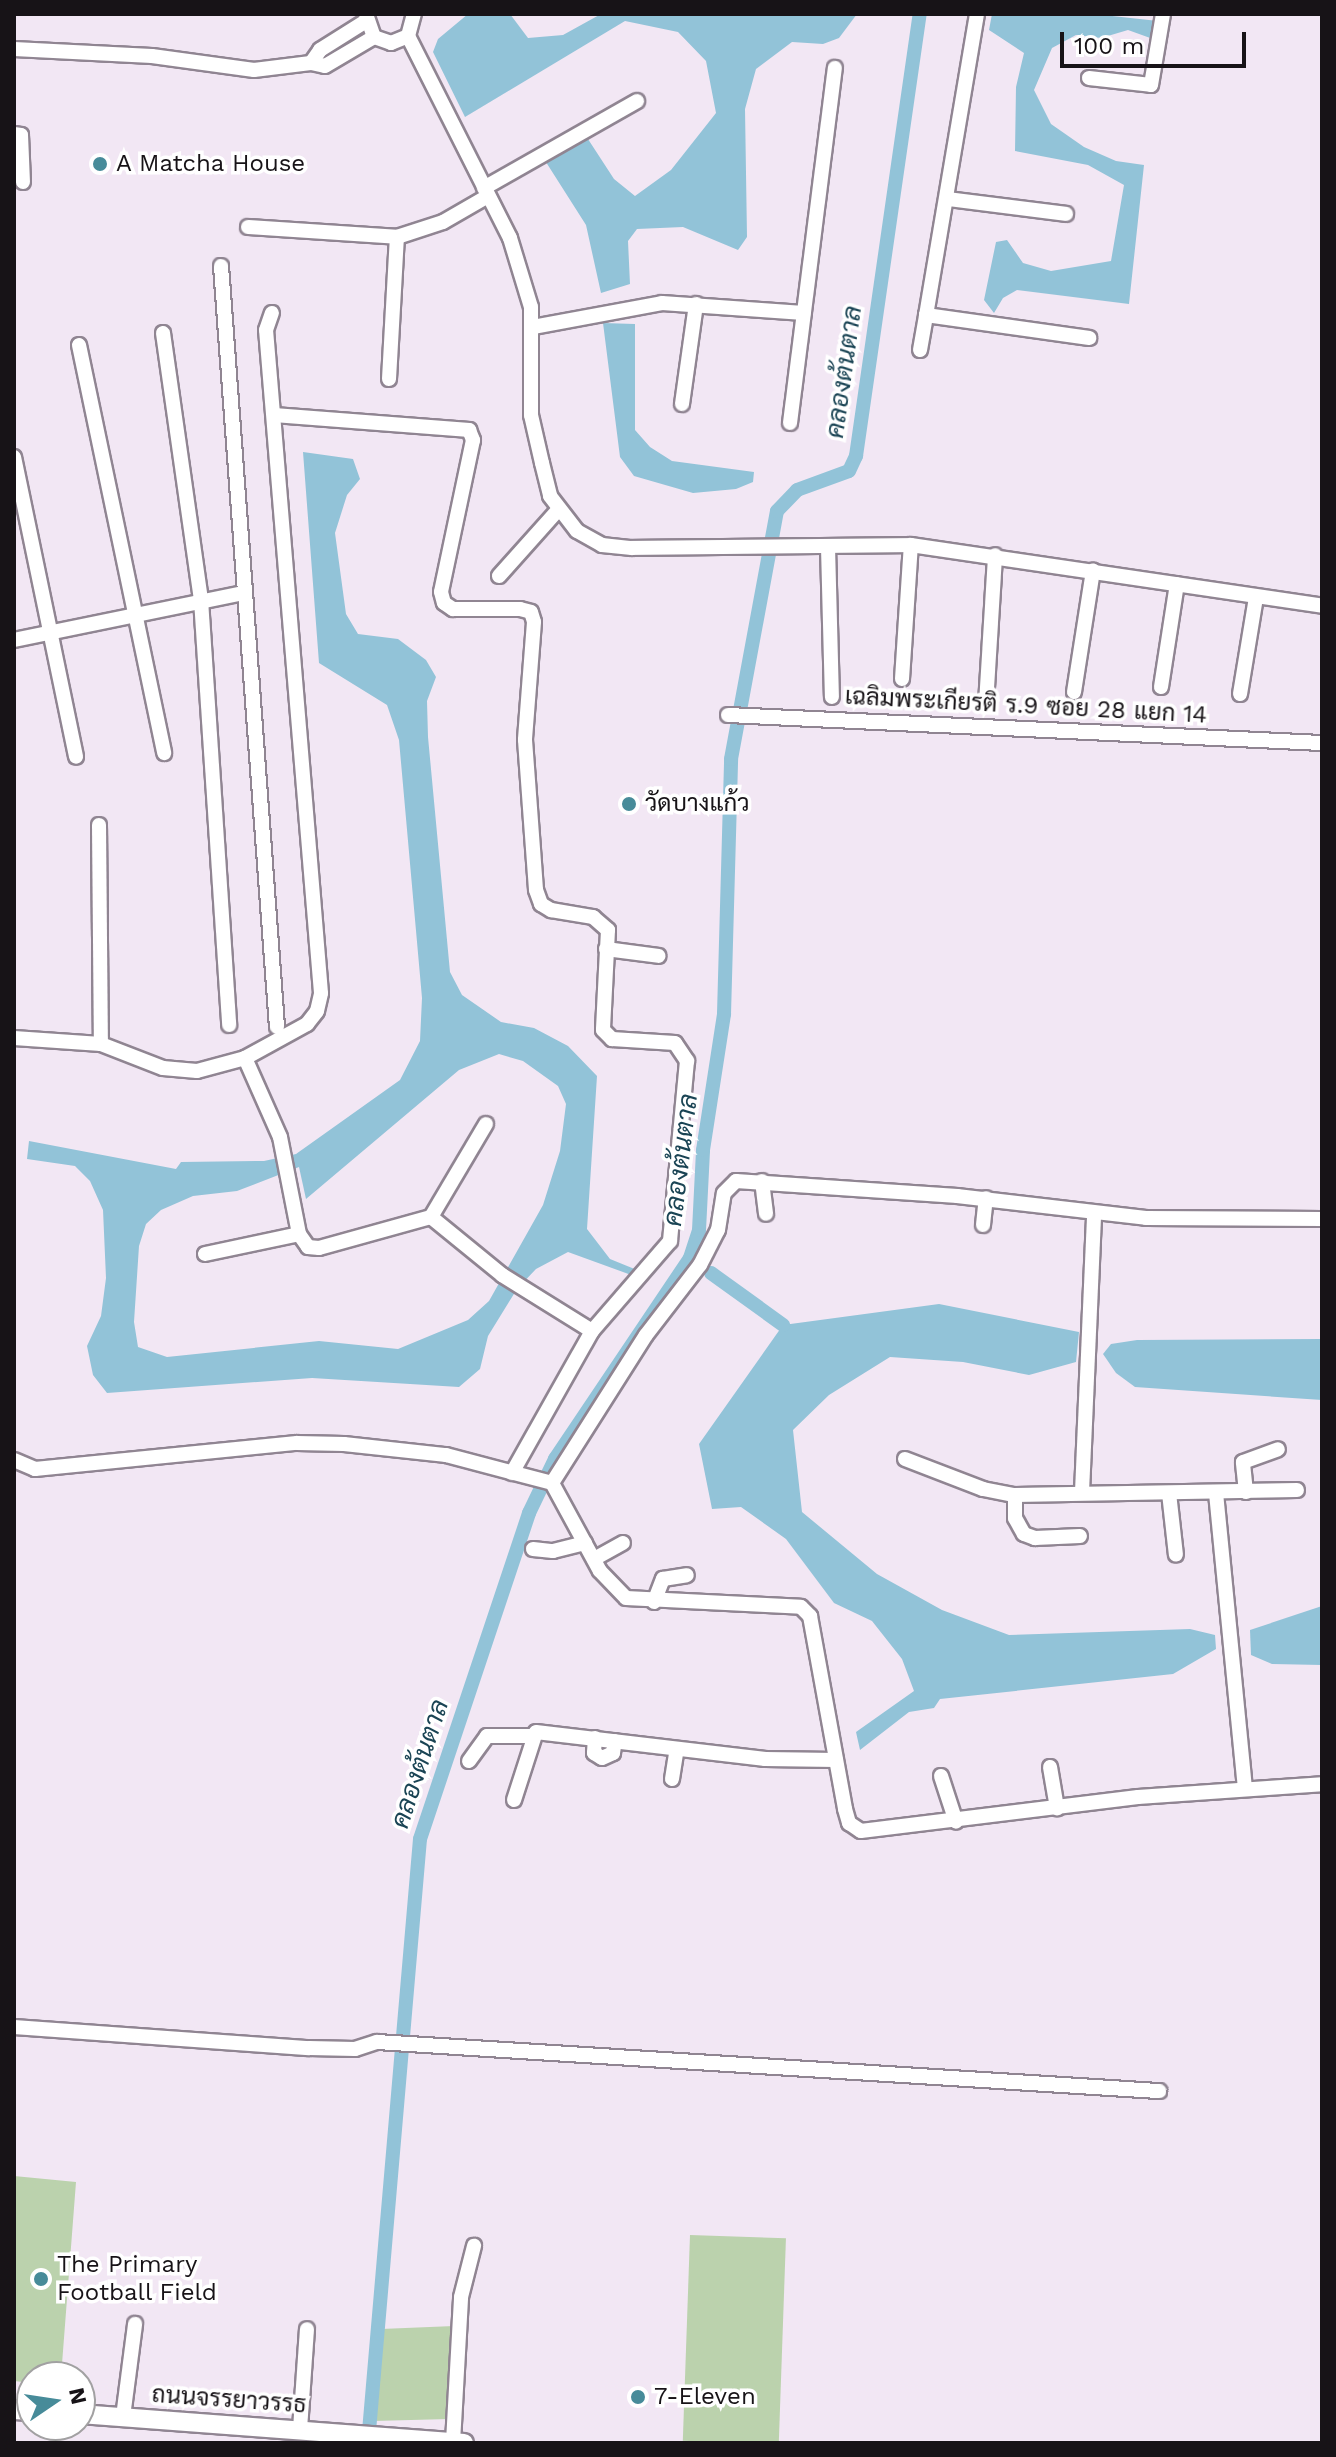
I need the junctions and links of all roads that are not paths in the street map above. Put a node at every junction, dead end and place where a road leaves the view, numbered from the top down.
1 (414, 14) edge
2 (977, 14) edge
3 (1163, 14) edge
4 (366, 18) edge
5 (408, 36) junction
6 (374, 37) junction
7 (14, 49) edge
8 (311, 63) junction
9 (835, 68) dead end
10 (1089, 78) dead end
11 (637, 101) dead end
12 (14, 134) edge
13 (23, 182) dead end
14 (486, 192) junction
15 (948, 199) junction
16 (1066, 214) dead end
17 (248, 227) dead end
18 (397, 237) junction
19 (221, 266) dead end
20 (696, 304) junction
21 (272, 313) dead end
22 (804, 313) junction
23 (926, 315) junction
24 (533, 327) junction
25 (163, 333) dead end
26 (1089, 338) dead end
27 (79, 345) dead end
28 (920, 350) dead end
29 (389, 379) dead end
30 (682, 404) dead end
31 (274, 415) junction
32 (790, 423) dead end
33 (14, 457) edge
34 (558, 510) junction
35 (911, 545) junction
36 (828, 547) junction
37 (995, 555) junction
38 (1093, 570) junction
39 (499, 576) dead end
40 (1177, 584) junction
41 (243, 593) junction
42 (1256, 597) junction
43 (201, 600) junction
44 (1322, 606) edge
45 (137, 612) junction
46 (49, 632) junction
47 (14, 640) edge
48 (902, 679) dead end
49 (1161, 687) dead end
50 (1074, 692) dead end
51 (1240, 694) dead end
52 (832, 697) dead end
53 (986, 704) dead end
54 (728, 715) dead end
55 (1322, 743) edge
56 (164, 753) dead end
57 (76, 757) dead end
58 (99, 825) dead end
59 (606, 949) junction
60 (659, 956) dead end
61 (229, 1025) dead end
62 (277, 1027) dead end
63 (14, 1038) edge
64 (101, 1044) junction
65 (245, 1058) junction
66 (486, 1124) dead end
67 (762, 1181) junction
68 (986, 1198) junction
69 (766, 1214) dead end
70 (1094, 1214) junction
71 (431, 1217) junction
72 (1322, 1219) edge
73 (983, 1225) dead end
74 (299, 1234) junction
75 (205, 1254) dead end
76 (592, 1331) junction
77 (1278, 1449) dead end
78 (905, 1459) dead end
79 (14, 1460) edge
80 (517, 1474) junction
81 (548, 1482) junction
82 (1297, 1490) dead end
83 (1082, 1492) junction
84 (1246, 1492) junction
85 (1169, 1493) junction
86 (1216, 1493) junction
87 (1015, 1495) junction
88 (1080, 1536) dead end
89 (585, 1543) junction
90 (623, 1543) dead end
91 (533, 1549) dead end
92 (1176, 1555) dead end
93 (594, 1559) junction
94 (687, 1575) dead end
95 (654, 1602) junction
96 (532, 1736) junction
97 (677, 1749) junction
98 (836, 1760) junction
99 (469, 1761) dead end
100 (1050, 1767) dead end
101 (941, 1776) dead end
102 (672, 1779) dead end
103 (1322, 1784) edge
104 (1245, 1788) junction
105 (514, 1800) dead end
106 (1057, 1808) junction
107 (956, 1822) junction
108 (14, 2027) edge
109 (1159, 2091) dead end
110 (474, 2246) dead end
111 (135, 2324) dead end
112 (307, 2329) dead end
113 (96, 2415) edge
114 (123, 2417) junction
115 (300, 2429) junction
116 (453, 2442) edge
117 (464, 2443) edge

1 - 5 street
2 - 15 street
3 - 10 street
4 - 6 street
4 - 8 street
5 - 6 street
5 - 14 street
6 - 8 street
7 - 8 street
9 - 22 street
11 - 14 street
12 - 13 street
14 - 18 street
14 - 24 street
15 - 16 street
15 - 23 street
17 - 18 street
18 - 29 street
19 - 41 street
20 - 22 street
20 - 24 street
20 - 30 street
21 - 31 street
22 - 32 street
23 - 26 street
23 - 28 street
24 - 34 street
25 - 43 street
27 - 45 street
31 - 59 street
31 - 65 street
33 - 46 street
34 - 36 street
34 - 39 street
35 - 36 street
35 - 37 street
35 - 48 street
36 - 52 street
37 - 38 street
37 - 53 street
38 - 40 street
38 - 50 street
40 - 42 street
40 - 49 street
41 - 43 street
41 - 62 street
42 - 44 street
42 - 51 street
43 - 45 street
43 - 61 street
45 - 46 street
45 - 56 street
46 - 47 street
46 - 57 street
54 - 55 street, เฉลิมพระเกียรติ ร.9 ซอย 28 แยก 14
58 - 64 street
59 - 60 street
59 - 76 street
63 - 64 street
64 - 65 street
65 - 74 street
66 - 71 street
67 - 68 street
67 - 69 street
67 - 81 street
68 - 70 street
68 - 73 street
70 - 72 street
70 - 83 street
71 - 74 street
71 - 76 street
74 - 75 street
76 - 80 street
77 - 84 street
78 - 87 street
79 - 80 street
80 - 81 street
81 - 89 street
82 - 84 street
83 - 85 street
83 - 87 street
84 - 86 street
85 - 86 street
85 - 92 street
86 - 104 street
87 - 88 street
89 - 91 street
89 - 93 street
90 - 93 street
93 - 95 street
94 - 95 street
95 - 98 street
96 - 97 street
96 - 99 street
96 - 105 street
97 - 98 street
97 - 102 street
98 - 107 street
100 - 106 street
101 - 107 street
103 - 104 street
104 - 106 street
106 - 107 street
108 - 109 street
110 - 116 street
111 - 114 street
112 - 115 street
113 - 114 main road, ถนนจรรยาวรรธ
114 - 115 main road, ถนนจรรยาวรรธ
115 - 116 main road, ถนนจรรยาวรรธ
116 - 117 main road, ถนนจรรยาวรรธ

